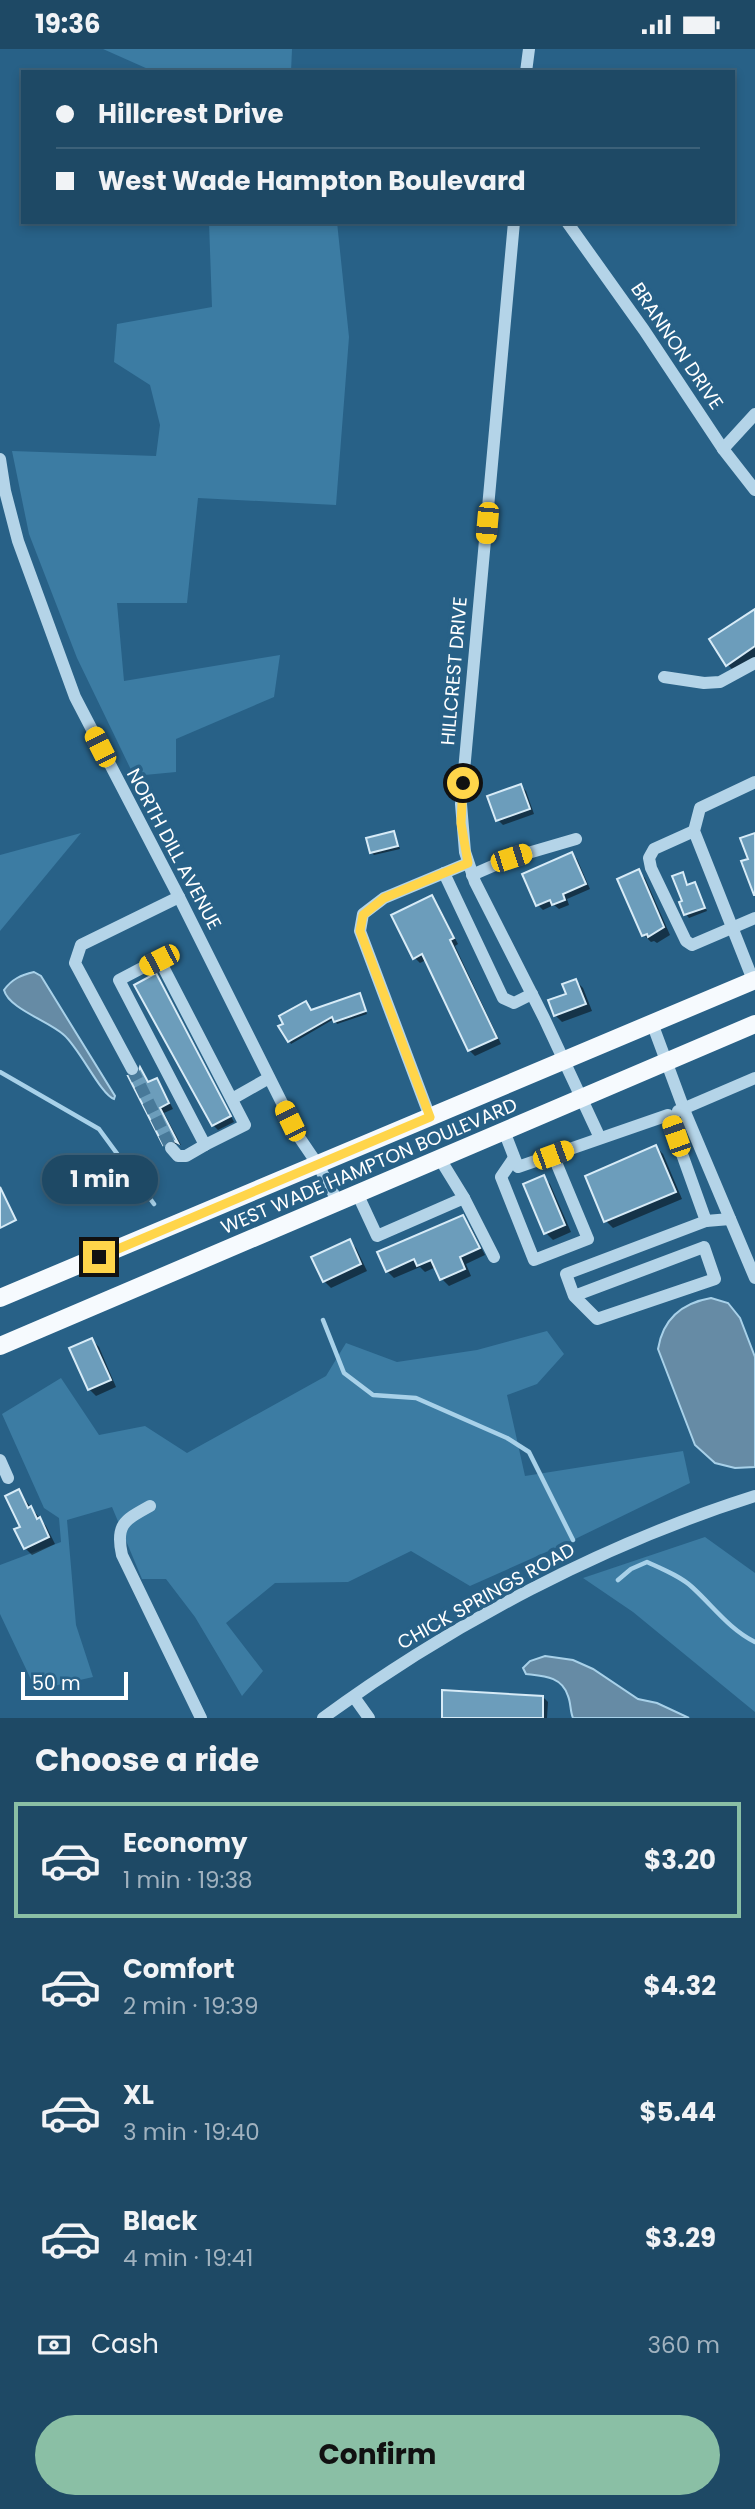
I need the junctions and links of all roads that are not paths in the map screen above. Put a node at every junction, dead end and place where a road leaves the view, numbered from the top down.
1 (528, 49) edge
2 (526, 70) edge
3 (514, 224) edge
4 (568, 224) edge
5 (755, 414) edge
6 (723, 449) junction
7 (0, 459) edge
8 (755, 490) edge
9 (755, 663) edge
10 (664, 677) dead end
11 (755, 782) edge
12 (694, 831) junction
13 (576, 839) dead end
14 (470, 869) junction
15 (444, 873) junction
16 (179, 897) junction
17 (755, 918) edge
18 (732, 926) junction
19 (754, 980) edge
20 (532, 995) junction
21 (652, 1023) junction
22 (755, 1024) edge
23 (563, 1061) junction
24 (666, 1062) junction
25 (132, 1069) tunnel mouth
26 (269, 1077) junction
27 (755, 1078) edge
28 (582, 1097) junction
29 (232, 1099) junction
30 (683, 1109) junction
31 (668, 1115) junction
32 (430, 1117) junction
33 (503, 1131) junction
34 (600, 1138) junction
35 (205, 1145) junction
36 (171, 1148) dead end
37 (553, 1155) junction
38 (514, 1158) junction
39 (440, 1159) junction
40 (318, 1165) junction
41 (357, 1193) junction
42 (464, 1198) junction
43 (338, 1202) junction
44 (730, 1219) junction
45 (706, 1221) junction
46 (669, 1233) junction
47 (750, 1249) edge
48 (494, 1257) dead end
49 (677, 1257) junction
50 (755, 1278) edge
51 (574, 1296) junction
52 (0, 1298) edge
53 (0, 1346) edge
54 (0, 1460) edge
55 (8, 1478) dead end
56 (755, 1496) edge
57 (150, 1506) dead end
58 (354, 1697) junction
59 (201, 1718) edge
60 (323, 1718) edge
61 (369, 1718) edge

1 - 2 street
3 - 14 street, HILLCREST DRIVE
4 - 6 street, BRANNON DRIVE
5 - 6 street
6 - 8 street, BRANNON DRIVE
7 - 16 street, NORTH DILL AVENUE
9 - 10 street
11 - 12 street
12 - 18 street
12 - 18 street
13 - 14 street
14 - 15 street
14 - 20 street, HILLCREST DRIVE
15 - 20 street
15 - 32 street
16 - 25 street
16 - 26 street, NORTH DILL AVENUE
17 - 18 street
18 - 19 street
19 - 21 main road, WEST WADE HAMPTON BOULEVARD
20 - 23 street, HILLCREST DRIVE
21 - 23 main road, WEST WADE HAMPTON BOULEVARD
21 - 24 street
22 - 24 main road, WEST WADE HAMPTON BOULEVARD
23 - 28 street, HILLCREST DRIVE
23 - 32 main road, WEST WADE HAMPTON BOULEVARD
24 - 28 main road, WEST WADE HAMPTON BOULEVARD
24 - 30 street
26 - 29 street
26 - 40 street, NORTH DILL AVENUE
27 - 30 street
28 - 33 main road, WEST WADE HAMPTON BOULEVARD
28 - 34 street, HILLCREST DRIVE
29 - 35 street
29 - 35 street
30 - 31 street
30 - 44 street
31 - 34 street
31 - 45 street
32 - 40 main road, WEST WADE HAMPTON BOULEVARD
33 - 38 street
33 - 39 main road, WEST WADE HAMPTON BOULEVARD
34 - 37 street
35 - 36 street
37 - 38 street
37 - 38 street
39 - 41 main road, WEST WADE HAMPTON BOULEVARD
39 - 42 street
40 - 43 street, NORTH DILL AVENUE
40 - 52 main road, WEST WADE HAMPTON BOULEVARD
41 - 42 street
41 - 43 main road, WEST WADE HAMPTON BOULEVARD
42 - 48 street
43 - 53 main road, WEST WADE HAMPTON BOULEVARD
44 - 45 street
44 - 47 street
45 - 46 street
46 - 49 street
46 - 51 street
47 - 50 street
49 - 51 street
49 - 51 street
54 - 55 street
56 - 58 street, CHICK SPRINGS ROAD
57 - 59 street
58 - 60 street, CHICK SPRINGS ROAD
58 - 61 street

